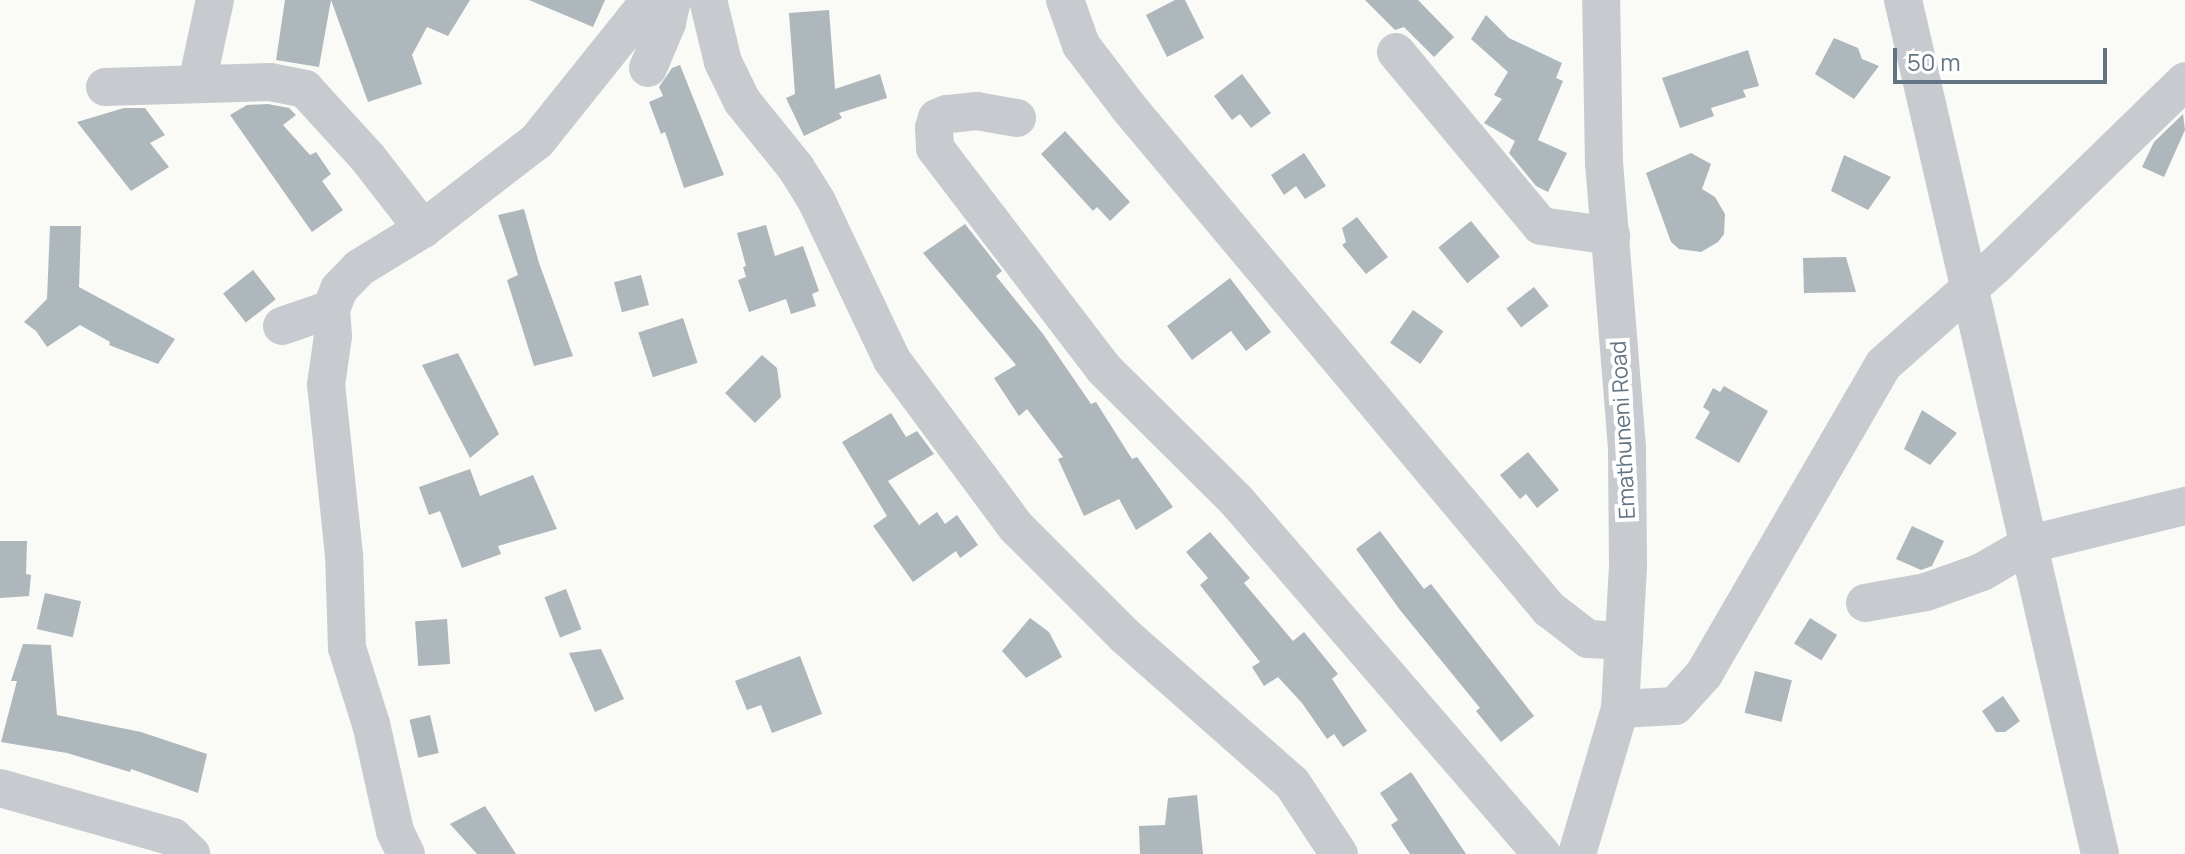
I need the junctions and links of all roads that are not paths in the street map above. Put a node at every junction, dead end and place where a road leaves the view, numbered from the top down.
1 (215, 0) edge
2 (650, 0) edge
3 (672, 0) edge
4 (708, 0) edge
5 (1065, 0) edge
6 (1601, 0) edge
7 (1903, 0) edge
8 (1396, 52) dead end
9 (648, 68) dead end
10 (2185, 81) edge
11 (197, 83) junction
12 (105, 87) dead end
13 (1017, 118) dead end
14 (423, 229) junction
15 (1611, 236) junction
16 (1969, 291) junction
17 (331, 309) junction
18 (282, 326) dead end
19 (2185, 506) edge
20 (2030, 544) junction
21 (1865, 603) dead end
22 (1624, 641) junction
23 (1620, 709) junction
24 (0, 788) edge
25 (1569, 853) edge
26 (191, 854) edge
27 (406, 854) edge
28 (1339, 854) edge
29 (2100, 854) edge

1 - 11 street
2 - 14 street
3 - 9 street
4 - 28 street
5 - 22 street
6 - 15 street, Emathuneni Road
7 - 16 street
8 - 15 street
10 - 16 street
11 - 12 street
11 - 14 street
13 - 25 street
14 - 17 street
15 - 22 street, Emathuneni Road
16 - 20 street
16 - 23 street
17 - 18 street
17 - 27 street
19 - 20 street
20 - 21 street
20 - 29 street
22 - 23 street, Emathuneni Road
23 - 25 street, Emathuneni Road
24 - 26 street

